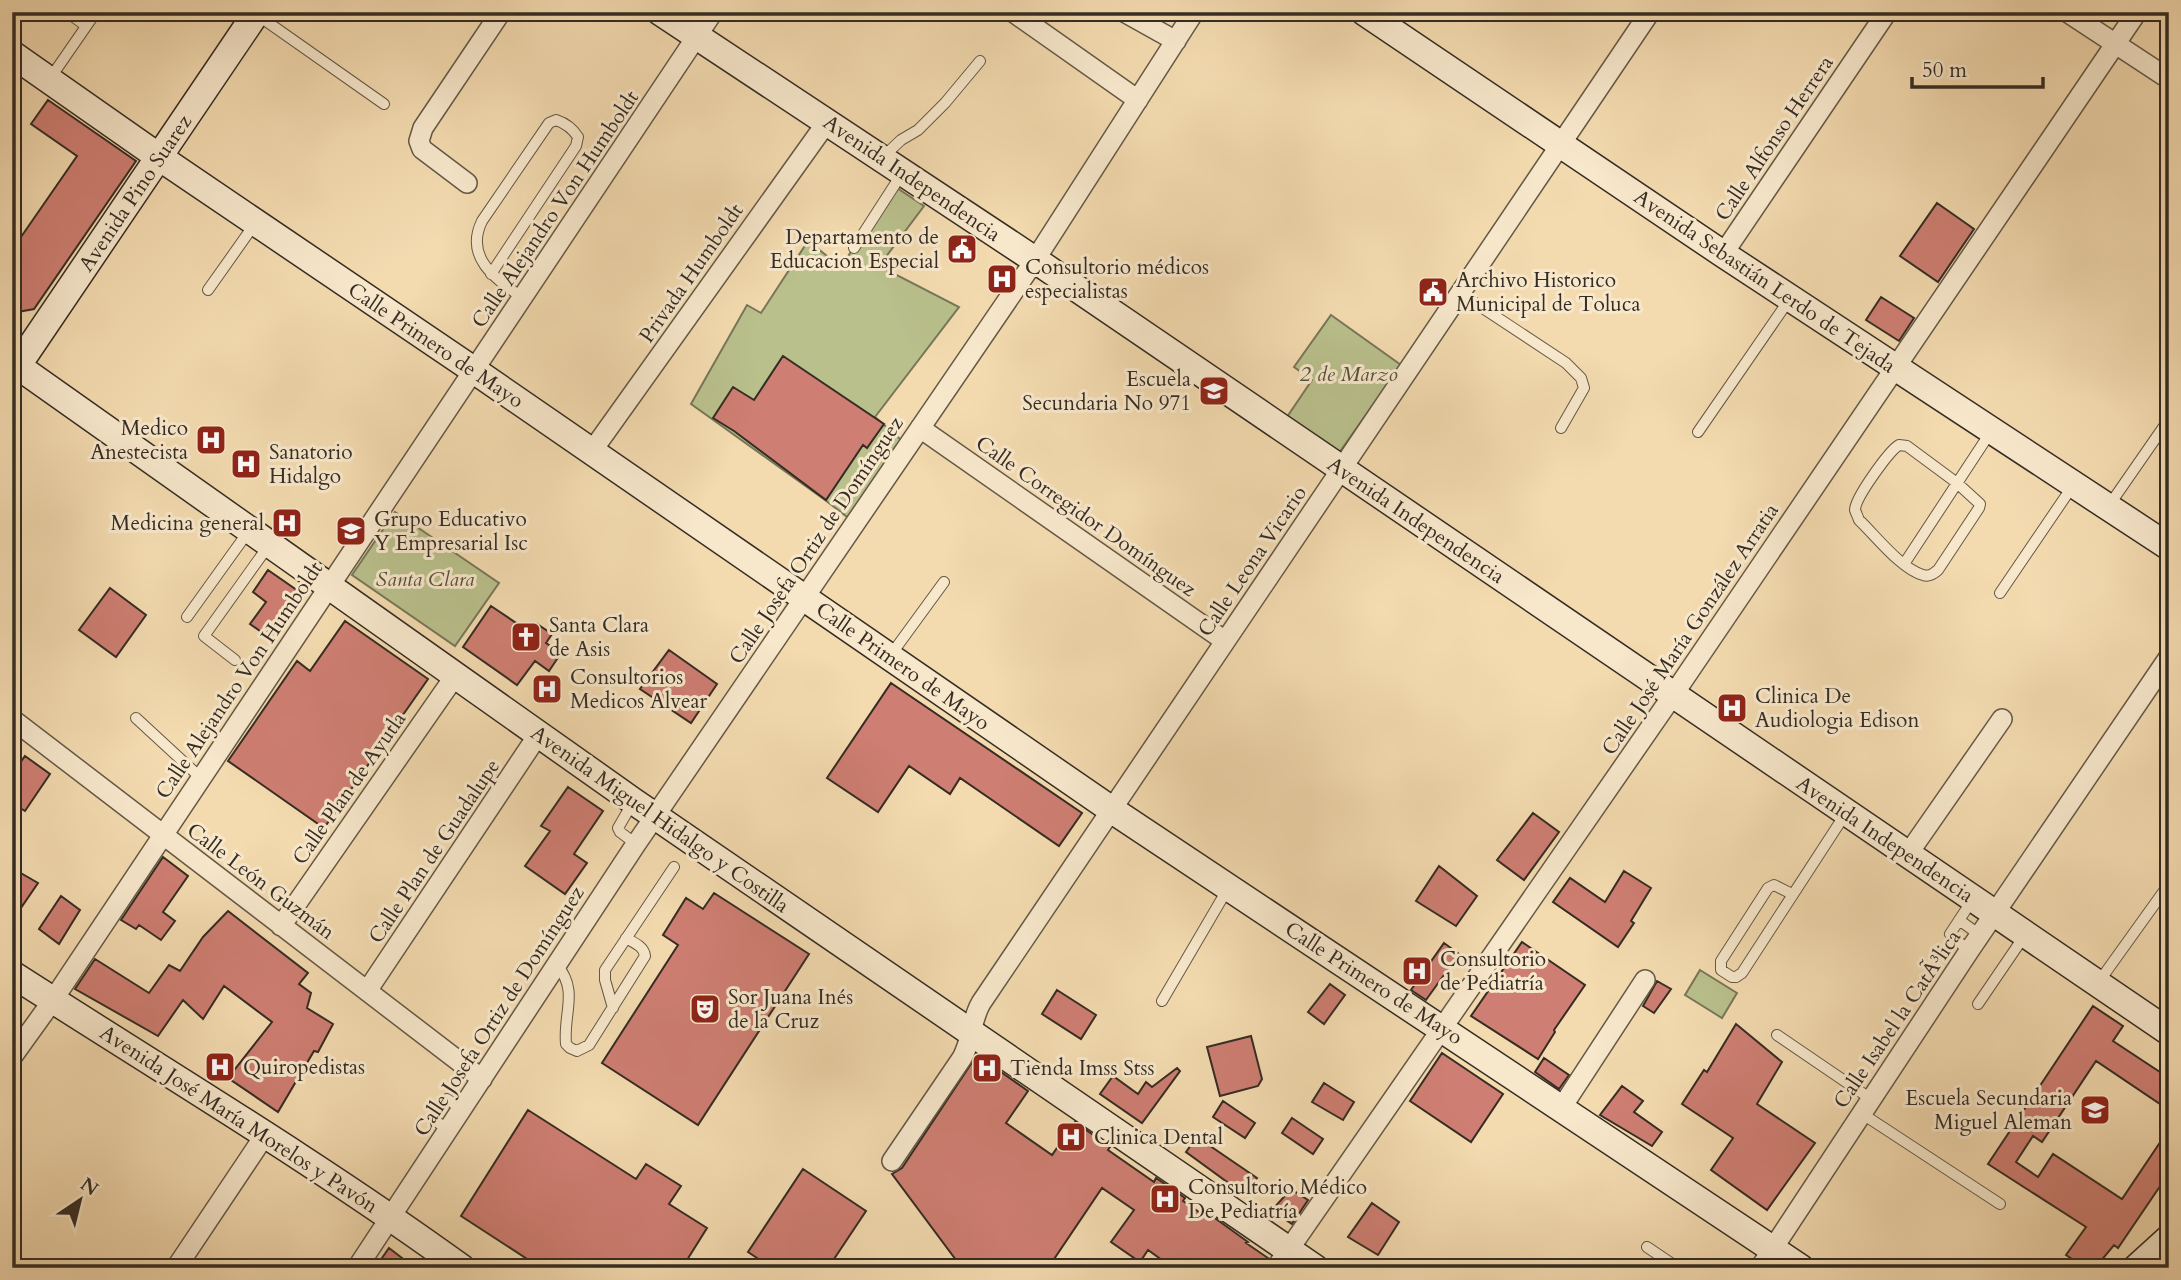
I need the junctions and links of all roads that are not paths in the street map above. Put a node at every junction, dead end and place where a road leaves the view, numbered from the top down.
1 (66, 12) edge
2 (96, 12) edge
3 (501, 12) edge
4 (660, 12) edge
5 (713, 12) edge
6 (1013, 12) edge
7 (1124, 12) edge
8 (1194, 12) edge
9 (1364, 12) edge
10 (1650, 12) edge
11 (1887, 12) edge
12 (2067, 12) edge
13 (2137, 12) edge
14 (256, 13) edge
15 (86, 26) junction
16 (697, 36) junction
17 (1176, 41) junction
18 (2116, 45) junction
19 (12, 54) edge
20 (980, 61) dead end
21 (2169, 79) edge
22 (49, 80) junction
23 (1138, 100) junction
24 (384, 104) dead end
25 (827, 122) junction
26 (1560, 145) junction
27 (159, 157) junction
28 (892, 165) junction
29 (467, 183) dead end
30 (256, 223) junction
31 (854, 248) dead end
32 (1723, 254) junction
33 (1035, 260) junction
34 (491, 274) junction
35 (208, 290) dead end
36 (1460, 293) junction
37 (523, 298) junction
38 (1790, 298) junction
39 (14, 367) edge
40 (1896, 368) junction
41 (475, 371) junction
42 (2167, 422) dead end
43 (920, 428) junction
44 (1560, 428) dead end
45 (1992, 431) junction
46 (1698, 432) dead end
47 (592, 451) junction
48 (1342, 470) junction
49 (1957, 483) junction
50 (2073, 485) junction
51 (2107, 507) junction
52 (259, 538) junction
53 (2169, 547) edge
54 (1904, 564) junction
55 (944, 582) dead end
56 (328, 587) junction
57 (2000, 593) dead end
58 (804, 598) junction
59 (187, 617) dead end
60 (1225, 641) junction
61 (889, 656) junction
62 (2169, 657) edge
63 (235, 660) dead end
64 (455, 676) junction
65 (1673, 695) junction
66 (136, 718) dead end
67 (12, 719) edge
68 (2002, 719) dead end
69 (538, 735) junction
70 (201, 778) junction
71 (633, 801) junction
72 (1112, 810) junction
73 (1846, 812) junction
74 (655, 816) junction
75 (163, 835) junction
76 (636, 844) junction
77 (1913, 846) junction
78 (674, 867) dead end
79 (2169, 884) edge
80 (1228, 888) junction
81 (1792, 894) junction
82 (1975, 924) junction
83 (281, 926) junction
84 (2025, 934) junction
85 (626, 938) junction
86 (557, 965) junction
87 (12, 974) edge
88 (1645, 980) dead end
89 (2098, 984) junction
90 (367, 991) junction
91 (53, 1000) junction
92 (1162, 1001) dead end
93 (1978, 1004) dead end
94 (613, 1008) junction
95 (1442, 1028) junction
96 (2169, 1032) edge
97 (972, 1035) junction
98 (1777, 1035) dead end
99 (12, 1057) edge
100 (482, 1079) junction
101 (1866, 1106) junction
102 (1562, 1107) junction
103 (265, 1135) junction
104 (892, 1161) dead end
105 (2000, 1204) dead end
106 (391, 1216) junction
107 (2169, 1238) edge
108 (1647, 1247) dead end
109 (1766, 1258) edge
110 (1282, 1259) edge
111 (176, 1268) edge
112 (357, 1268) edge
113 (463, 1268) edge
114 (1315, 1268) edge
115 (1678, 1268) edge
116 (1801, 1268) edge
117 (2136, 1268) edge

1 - 15 lane
2 - 15 lane
3 - 29 street
4 - 16 main road, Avenida Independencia
5 - 16 street, Calle Alejandro Von Humboldt
6 - 23 street
7 - 17 street
8 - 17 street, Calle Josefa Ortiz de Domínguez
9 - 26 main road, Avenida Sebastián Lerdo de Tejada
10 - 26 street, Calle Leona Vicario
11 - 32 street, Calle Alfonso Herrera
12 - 18 street
13 - 18 street, Calle José María González Arratia
14 - 24 lane
14 - 27 main road, Avenida Pino Suarez
15 - 22 lane
16 - 25 main road, Avenida Independencia
16 - 37 street, Calle Alejandro Von Humboldt
17 - 23 street, Calle Josefa Ortiz de Domínguez
18 - 21 street
18 - 40 street, Calle José María González Arratia
19 - 22 main road, Calle Primero de Mayo
20 - 28 lane
22 - 27 main road, Calle Primero de Mayo
23 - 33 street, Calle Josefa Ortiz de Domínguez
25 - 28 main road, Avenida Independencia
25 - 47 street, Privada Humboldt
26 - 32 main road, Avenida Sebastián Lerdo de Tejada
26 - 36 street, Calle Leona Vicario
27 - 30 main road, Calle Primero de Mayo
27 - 39 main road, Avenida Pino Suarez
28 - 31 lane
28 - 33 main road, Avenida Independencia
30 - 35 lane
30 - 41 main road, Calle Primero de Mayo
32 - 38 main road, Avenida Sebastián Lerdo de Tejada
33 - 43 street, Calle Josefa Ortiz de Domínguez
33 - 48 main road, Avenida Independencia
34 - 34 lane
34 - 37 lane
36 - 44 lane
36 - 48 street, Calle Leona Vicario
37 - 41 street, Calle Alejandro Von Humboldt
38 - 40 main road, Avenida Sebastián Lerdo de Tejada
38 - 46 lane
39 - 52 main road, Avenida Miguel Hidalgo y Costilla
40 - 45 main road, Avenida Sebastián Lerdo de Tejada
40 - 65 street, Calle José María González Arratia
41 - 47 main road, Calle Primero de Mayo
41 - 56 street, Calle Alejandro Von Humboldt
42 - 51 lane
43 - 58 street, Calle Josefa Ortiz de Domínguez
43 - 60 street, Calle Corregidor Domínguez
45 - 49 lane
45 - 50 main road, Avenida Sebastián Lerdo de Tejada
47 - 58 main road, Calle Primero de Mayo
48 - 60 street, Calle Leona Vicario
48 - 65 main road, Avenida Independencia
49 - 54 lane
49 - 54 lane
49 - 54 lane
50 - 51 main road, Avenida Sebastián Lerdo de Tejada
50 - 57 lane
51 - 53 main road, Avenida Sebastián Lerdo de Tejada
52 - 56 main road, Avenida Miguel Hidalgo y Costilla
52 - 59 lane
52 - 63 lane
55 - 61 lane
56 - 64 main road, Avenida Miguel Hidalgo y Costilla
56 - 70 street, Calle Alejandro Von Humboldt
58 - 61 main road, Calle Primero de Mayo
58 - 74 street, Calle Josefa Ortiz de Domínguez
60 - 72 street, Calle Leona Vicario
61 - 72 main road, Calle Primero de Mayo
62 - 82 street, Calle Isabel la CatÃ³lica
64 - 69 main road, Avenida Miguel Hidalgo y Costilla
64 - 83 street, Calle Plan de Ayutla
65 - 73 main road, Avenida Independencia
65 - 95 street, Calle José María González Arratia
66 - 70 lane
67 - 75 street, Calle León Guzmán
68 - 77 street
69 - 71 main road, Avenida Miguel Hidalgo y Costilla
69 - 90 street, Calle Plan de Guadalupe
70 - 75 street, Calle Alejandro Von Humboldt
71 - 74 main road, Avenida Miguel Hidalgo y Costilla
71 - 76 lane
72 - 80 main road, Calle Primero de Mayo
72 - 97 street, Calle Leona Vicario
73 - 77 main road, Avenida Independencia
73 - 81 lane
74 - 76 street, Calle Josefa Ortiz de Domínguez
74 - 97 main road, Avenida Miguel Hidalgo y Costilla
75 - 83 street, Calle León Guzmán
75 - 91 street, Calle Alejandro Von Humboldt
76 - 86 street, Calle Josefa Ortiz de Domínguez
77 - 82 main road, Avenida Independencia
78 - 85 lane
79 - 89 lane
80 - 92 lane
80 - 95 main road, Calle Primero de Mayo
81 - 81 lane
82 - 84 main road, Avenida Independencia
82 - 101 street, Calle Isabel la CatÃ³lica
83 - 90 street, Calle León Guzmán
84 - 89 main road, Avenida Independencia
84 - 93 lane
85 - 94 lane
85 - 94 lane
86 - 94 lane
86 - 100 street, Calle Josefa Ortiz de Domínguez
87 - 91 main road, Avenida José María Morelos y Pavón
88 - 102 street
89 - 96 main road, Avenida Independencia
90 - 100 street, Calle León Guzmán
91 - 99 street, Calle Alejandro Von Humboldt
91 - 103 main road, Avenida José María Morelos y Pavón
95 - 102 main road, Calle Primero de Mayo
95 - 110 street, Calle José María González Arratia
97 - 104 street, Calle Leona Vicario
97 - 110 main road, Avenida Miguel Hidalgo y Costilla
98 - 101 lane
100 - 106 street, Calle Josefa Ortiz de Domínguez
101 - 105 lane
101 - 109 street, Calle Isabel la CatÃ³lica
102 - 109 main road, Calle Primero de Mayo
103 - 106 main road, Avenida José María Morelos y Pavón
103 - 111 street
106 - 112 street, Calle Josefa Ortiz de Domínguez
106 - 113 main road, Avenida José María Morelos y Pavón
107 - 117 main road
108 - 115 lane
109 - 116 main road, Calle Primero de Mayo
110 - 114 main road, Avenida Miguel Hidalgo y Costilla

